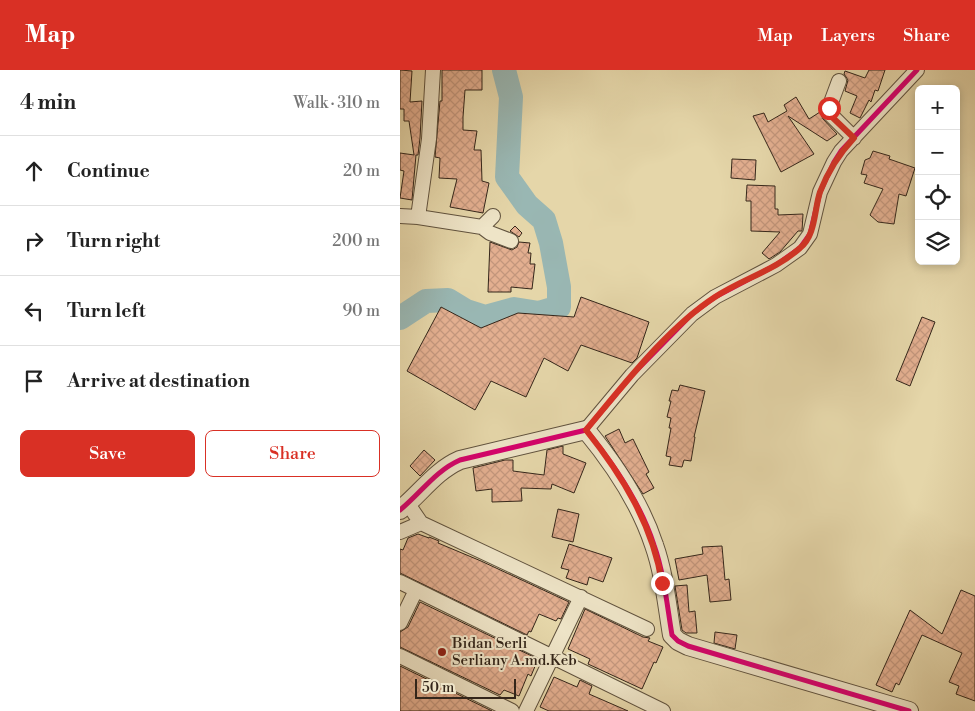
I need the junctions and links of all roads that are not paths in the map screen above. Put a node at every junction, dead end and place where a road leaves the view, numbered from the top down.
1 (433, 70) edge
2 (917, 70) edge
3 (839, 81) dead end
4 (854, 138) junction
5 (400, 216) edge
6 (493, 216) dead end
7 (418, 217) junction
8 (482, 227) junction
9 (511, 241) dead end
10 (586, 430) junction
11 (404, 507) edge
12 (421, 523) junction
13 (400, 532) edge
14 (400, 582) edge
15 (416, 590) junction
16 (581, 597) junction
17 (400, 623) edge
18 (647, 629) dead end
19 (400, 656) edge
20 (552, 657) junction
21 (512, 711) edge
22 (526, 711) edge
23 (663, 711) edge
24 (909, 711) edge

1 - 7 street
2 - 4 street
3 - 4 street
4 - 10 street
5 - 7 street
6 - 8 street
7 - 8 street
8 - 9 street
10 - 11 street
10 - 24 street
11 - 12 street
12 - 13 street
12 - 16 street
14 - 15 street
15 - 17 street
15 - 20 street
16 - 18 street
16 - 20 street
19 - 21 street
20 - 22 street
20 - 23 street

